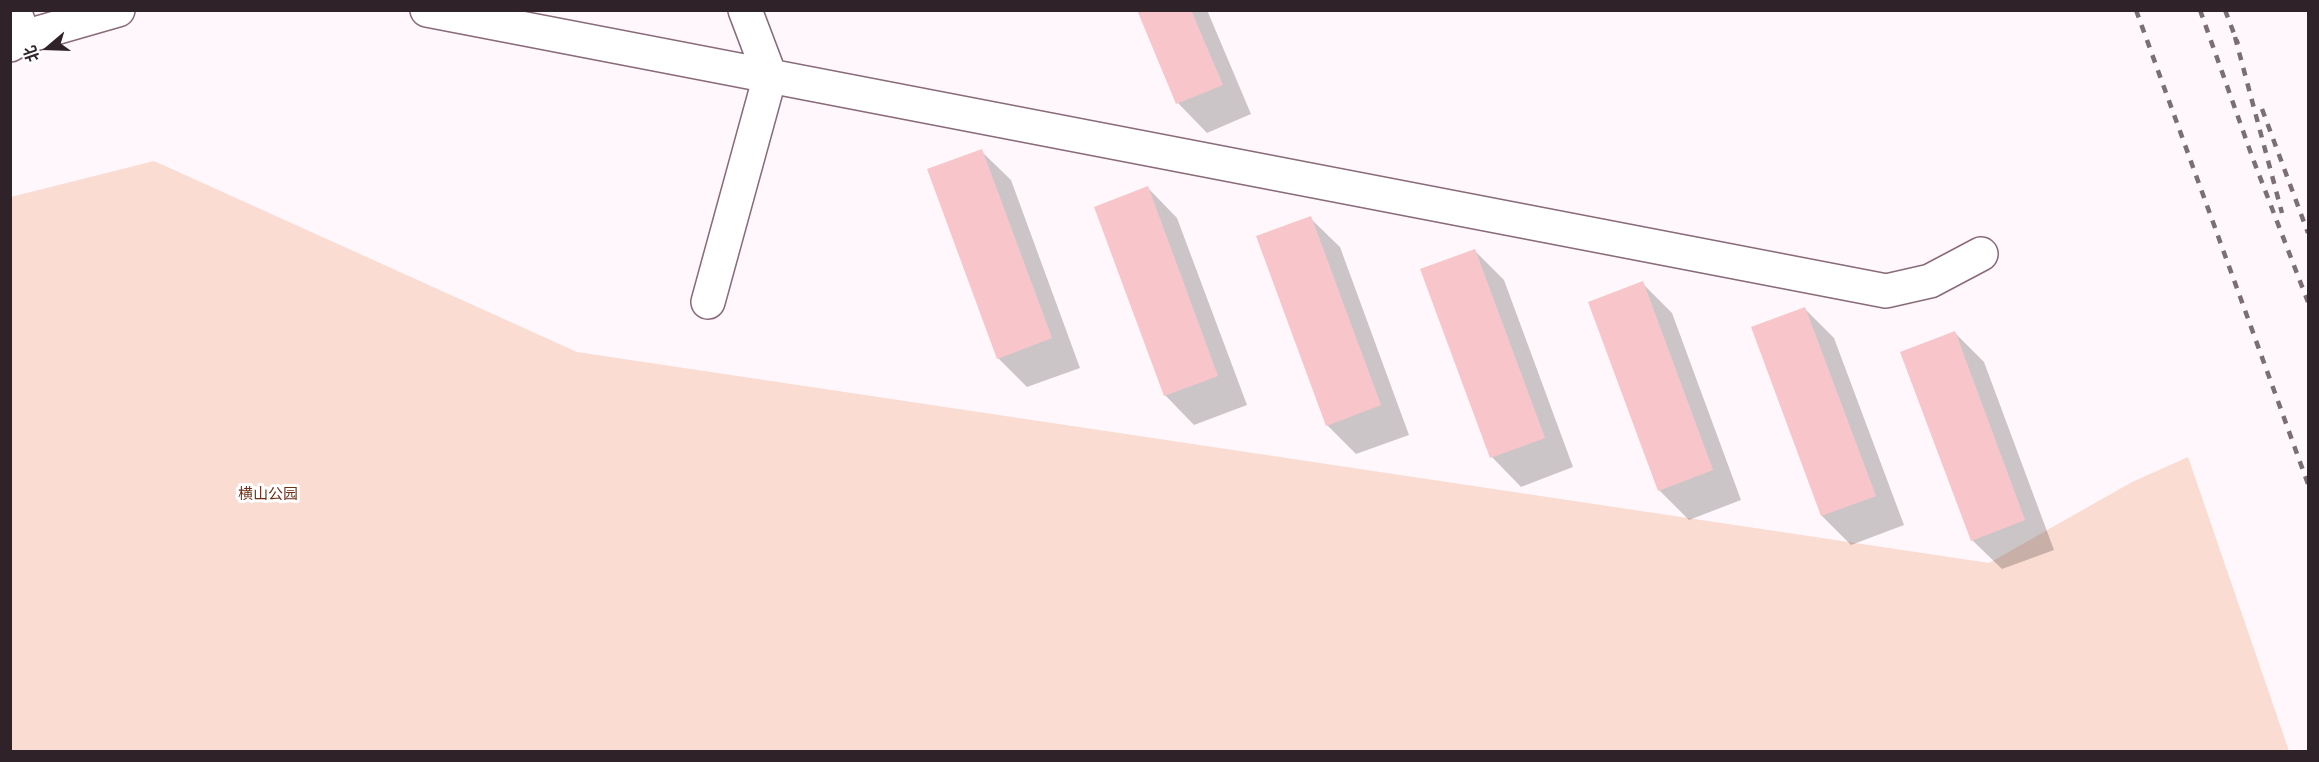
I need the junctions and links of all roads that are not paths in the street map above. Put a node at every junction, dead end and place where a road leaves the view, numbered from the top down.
1 (118, 10) edge
2 (427, 10) edge
3 (745, 10) edge
4 (16, 31) edge
5 (770, 76) junction
6 (1980, 254) dead end
7 (708, 302) dead end

1 - 4 street
2 - 5 street
3 - 5 street
5 - 6 street
5 - 7 street

